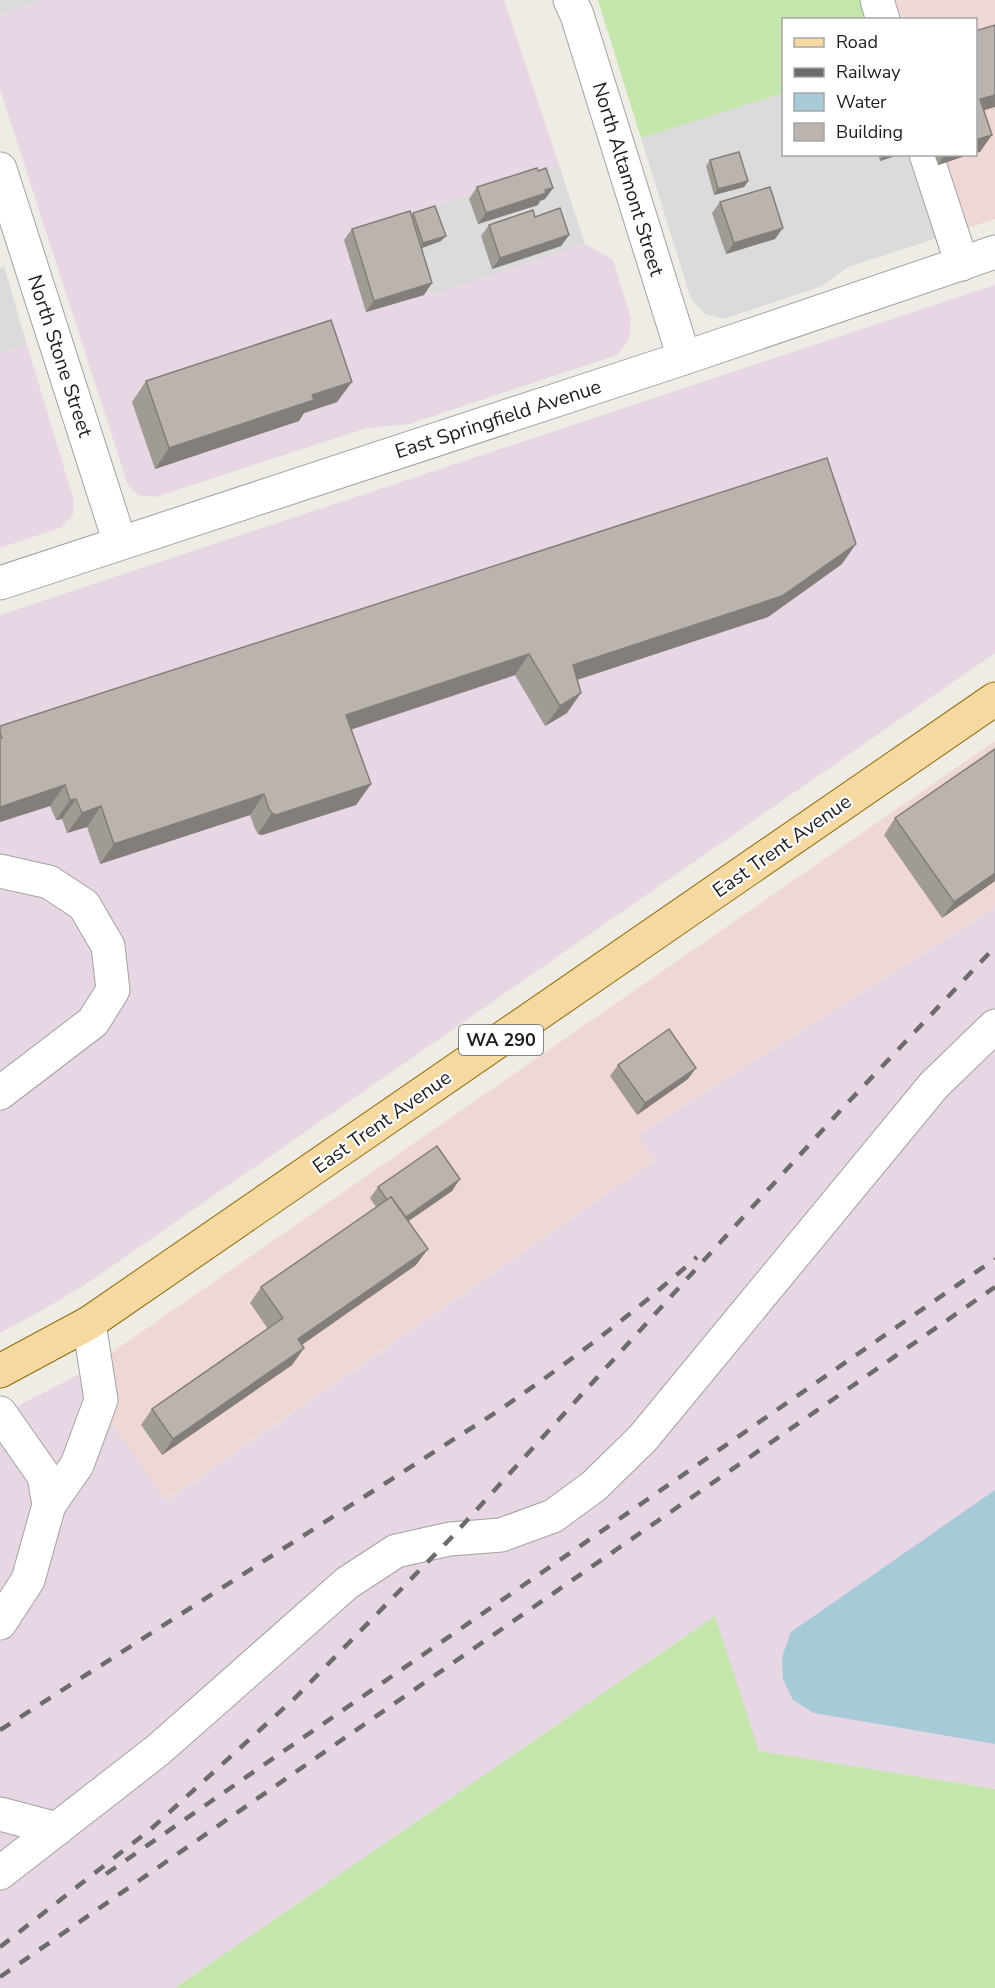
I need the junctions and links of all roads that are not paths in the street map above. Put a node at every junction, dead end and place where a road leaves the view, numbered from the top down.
1 (570, 0) edge
2 (877, 0) edge
3 (882, 18) edge
4 (927, 156) edge
5 (0, 169) edge
6 (995, 252) edge
7 (962, 264) junction
8 (684, 358) junction
9 (120, 543) junction
10 (0, 583) edge
11 (995, 699) edge
12 (0, 871) edge
13 (995, 1026) edge
14 (0, 1093) edge
15 (89, 1323) junction
16 (0, 1371) edge
17 (0, 1413) edge
18 (49, 1505) junction
19 (0, 1623) edge
20 (0, 1814) edge
21 (57, 1829) junction
22 (0, 1873) edge

1 - 8 street, North Altamont Street
2 - 3 street
4 - 7 street
5 - 9 street, North Stone Street
6 - 7 street, East Springfield Avenue
7 - 8 street, East Springfield Avenue
8 - 9 street, East Springfield Avenue
9 - 10 street, East Springfield Avenue
11 - 15 main road, East Trent Avenue / WA 290
12 - 14 street
13 - 21 street
15 - 16 main road, East Trent Avenue / WA 290
15 - 18 street
17 - 18 street
18 - 19 street
20 - 21 street
21 - 22 street

